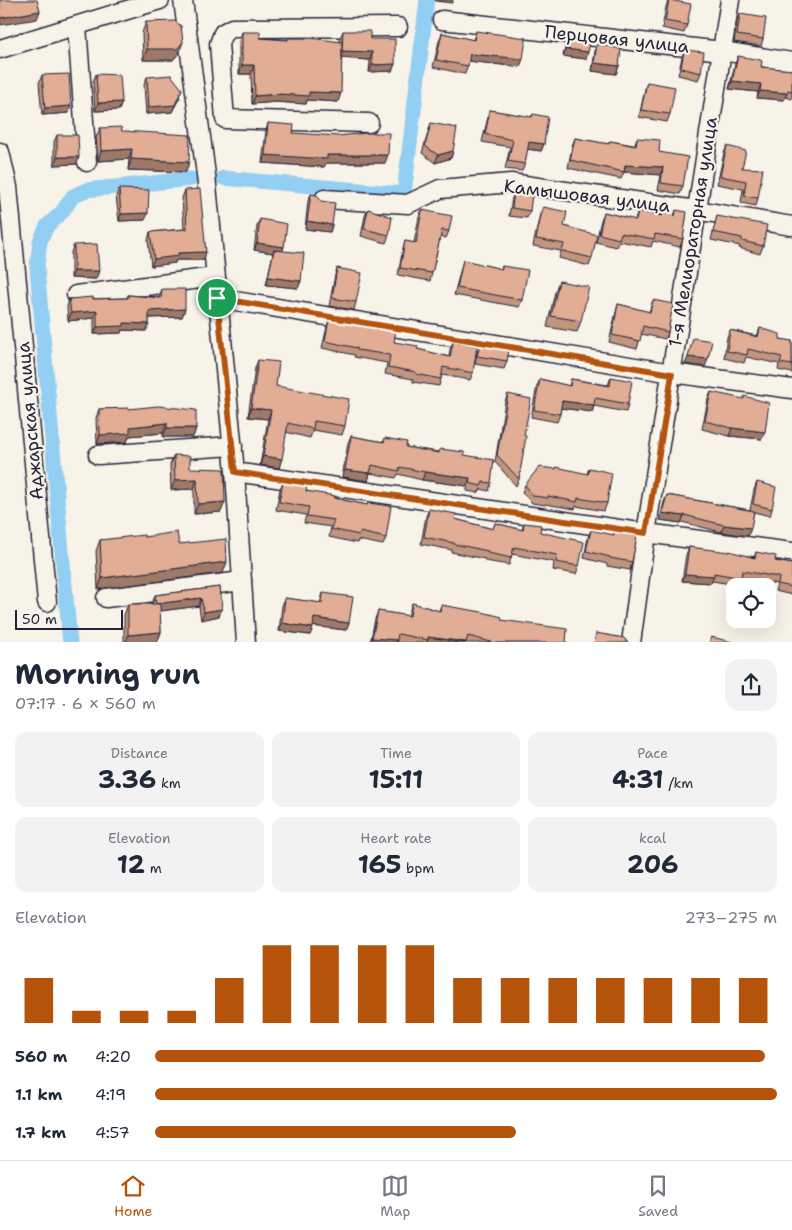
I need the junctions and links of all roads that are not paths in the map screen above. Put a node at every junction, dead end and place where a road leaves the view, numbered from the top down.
1 (160, 0) edge
2 (183, 0) edge
3 (730, 0) edge
4 (442, 20) dead end
5 (77, 26) junction
6 (398, 27) dead end
7 (0, 49) edge
8 (722, 50) junction
9 (792, 62) edge
10 (199, 120) junction
11 (224, 120) junction
12 (369, 123) dead end
13 (0, 152) edge
14 (87, 162) dead end
15 (324, 199) edge
16 (696, 210) junction
17 (792, 226) edge
18 (215, 277) junction
19 (76, 295) dead end
20 (217, 298) junction
21 (672, 374) junction
22 (792, 389) edge
23 (233, 446) junction
24 (98, 454) dead end
25 (235, 472) junction
26 (646, 533) junction
27 (792, 552) edge
28 (242, 582) junction
29 (106, 598) dead end
30 (47, 602) dead end
31 (246, 642) edge
32 (631, 642) edge

1 - 5 street
2 - 10 street
3 - 8 street, 1-я Мелиораторная улица
4 - 8 street, Перцовая улица
5 - 7 street
5 - 14 street
6 - 11 street
8 - 9 street, Перцовая улица
8 - 16 street, 1-я Мелиораторная улица
10 - 11 street
10 - 18 street
11 - 12 street
13 - 30 street, Аджарская улица
15 - 16 street, Камышовая улица
16 - 17 street, Камышовая улица
16 - 21 street, 1-я Мелиораторная улица
18 - 19 street
18 - 20 street
20 - 21 street
20 - 23 street
21 - 22 street
21 - 26 street, 1-я Мелиораторная улица
23 - 24 street
23 - 25 street
25 - 26 street
25 - 28 street
26 - 27 street
26 - 32 street, 1-я Мелиораторная улица
28 - 29 street
28 - 31 street

